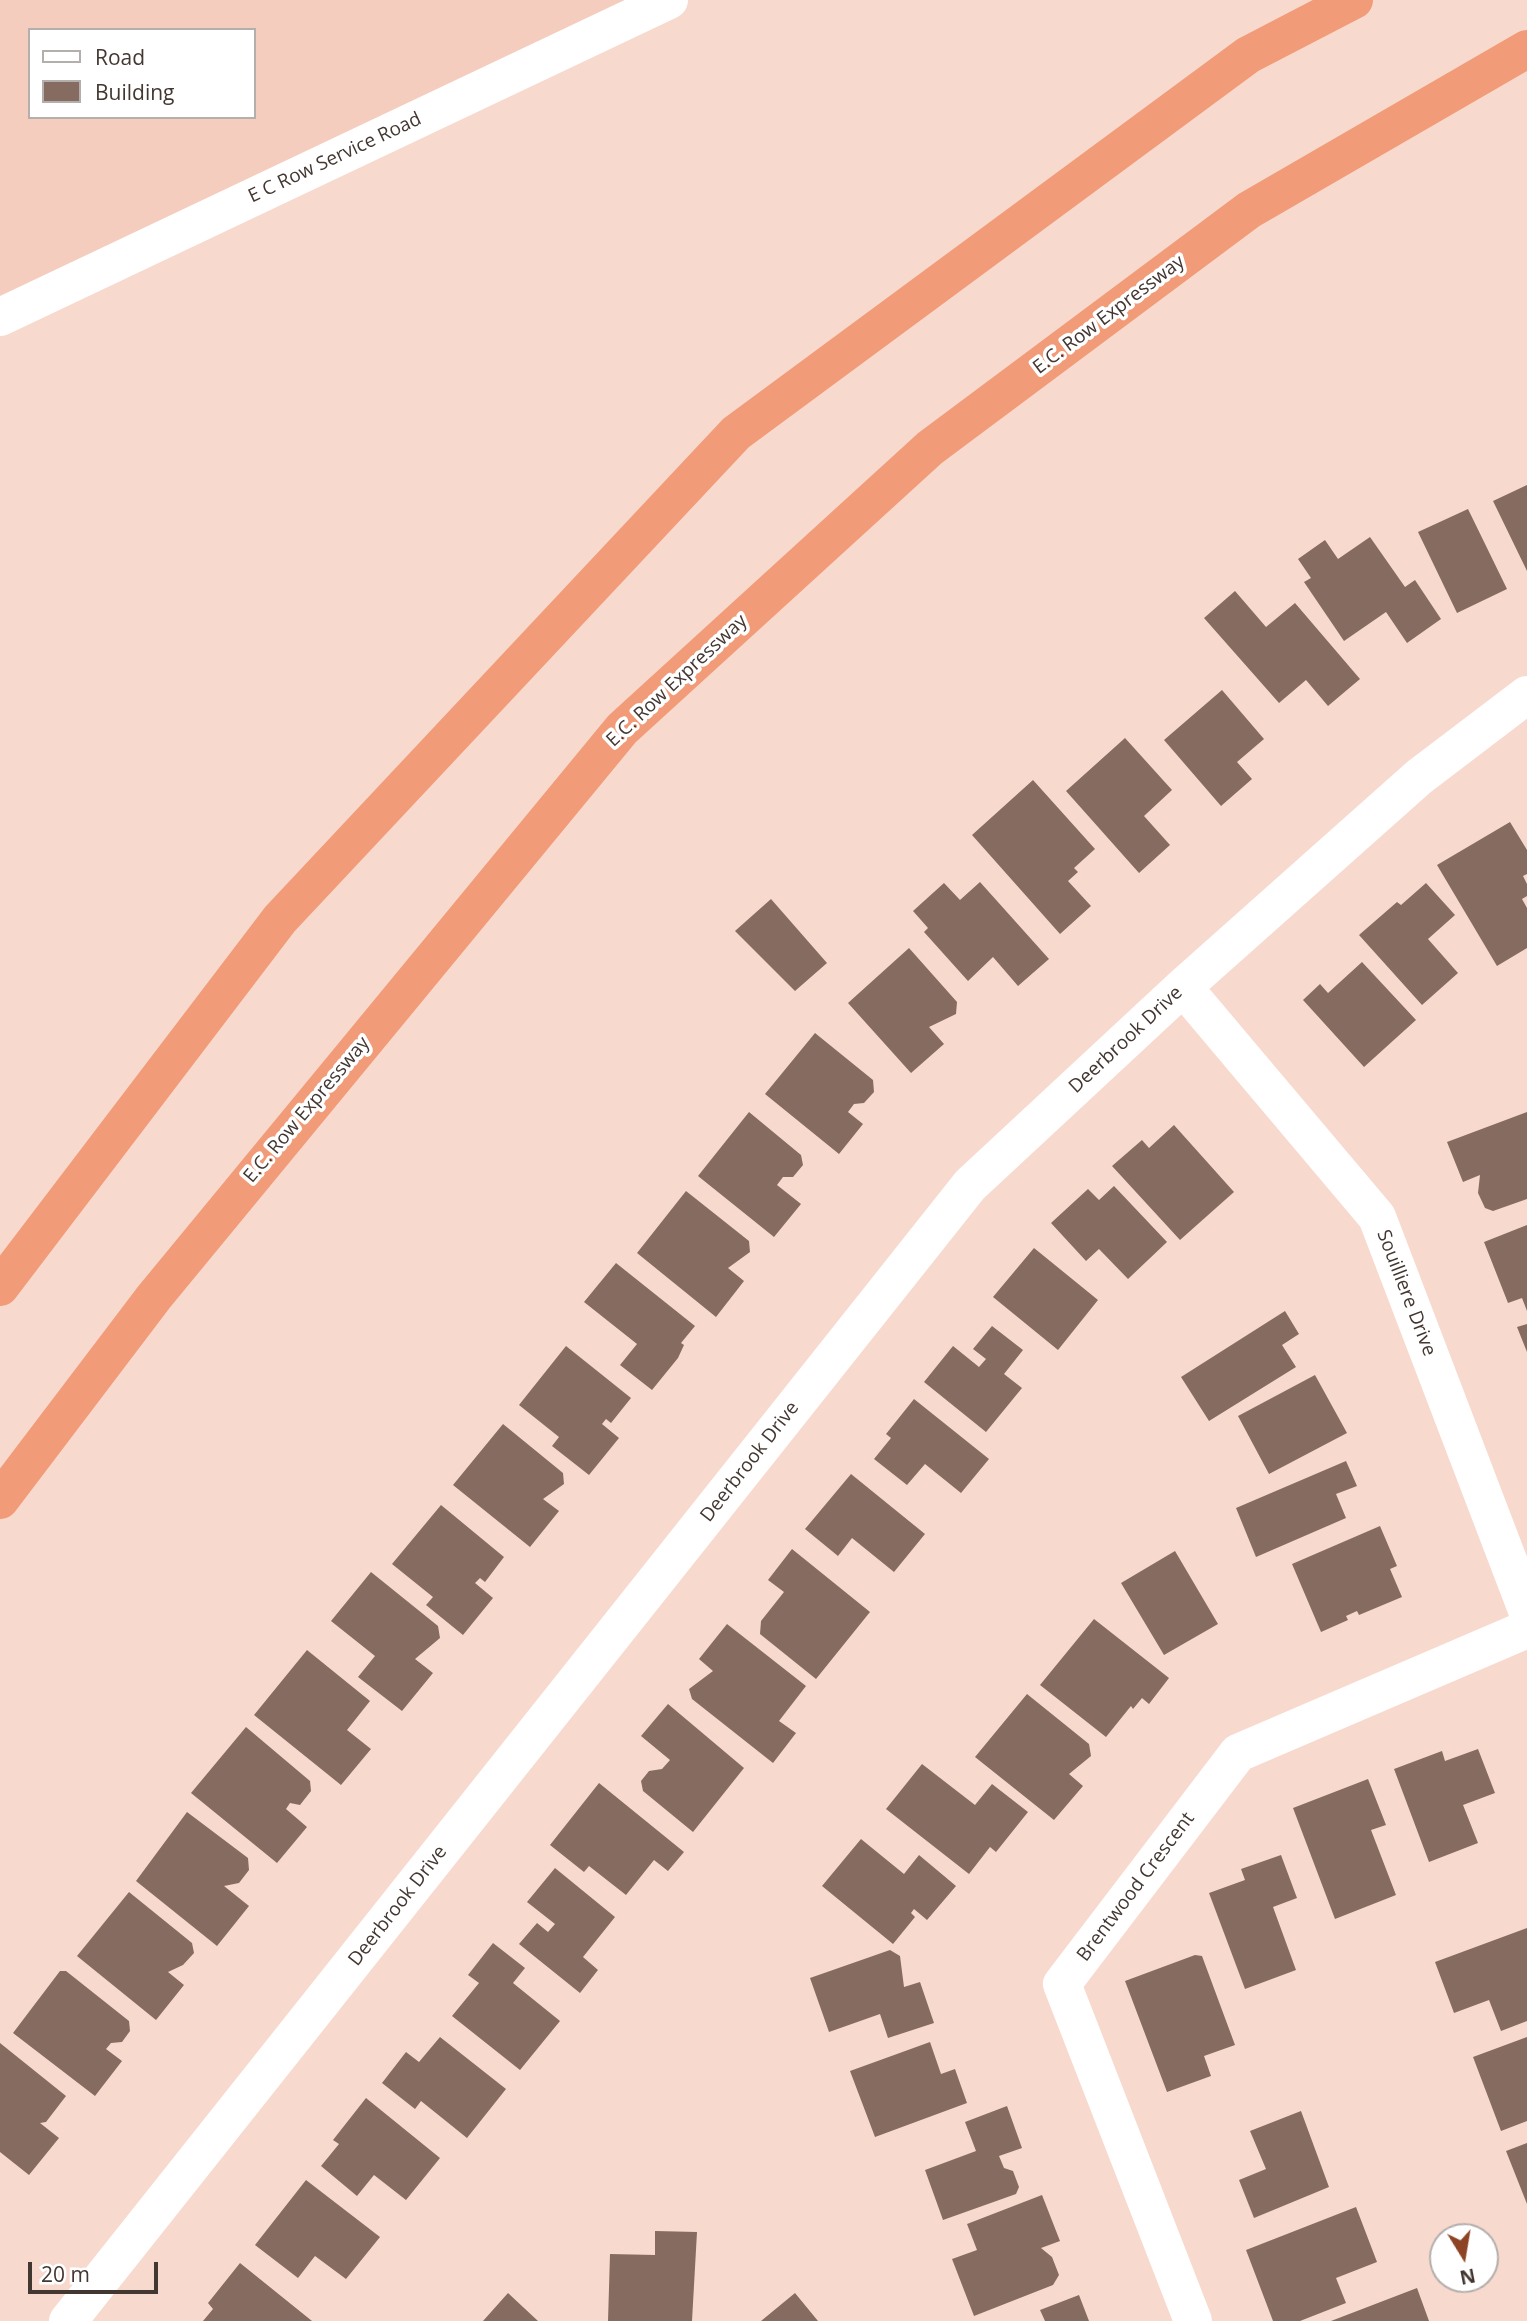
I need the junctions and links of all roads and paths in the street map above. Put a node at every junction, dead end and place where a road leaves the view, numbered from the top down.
1 (669, 0) edge
2 (1354, 0) edge
3 (1527, 48) edge
4 (0, 317) edge
5 (1527, 695) edge
6 (1184, 987) junction
7 (0, 1287) edge
8 (0, 1500) edge
9 (1527, 1610) edge
10 (1527, 1629) edge
11 (68, 2321) edge
12 (1193, 2321) edge

1 - 4 street, E C Row Service Road
2 - 7 highway
3 - 8 highway, E.C. Row Expressway
5 - 6 street, Deerbrook Drive
6 - 9 street, Souilliere Drive
6 - 11 street, Deerbrook Drive
10 - 12 street, Brentwood Crescent

